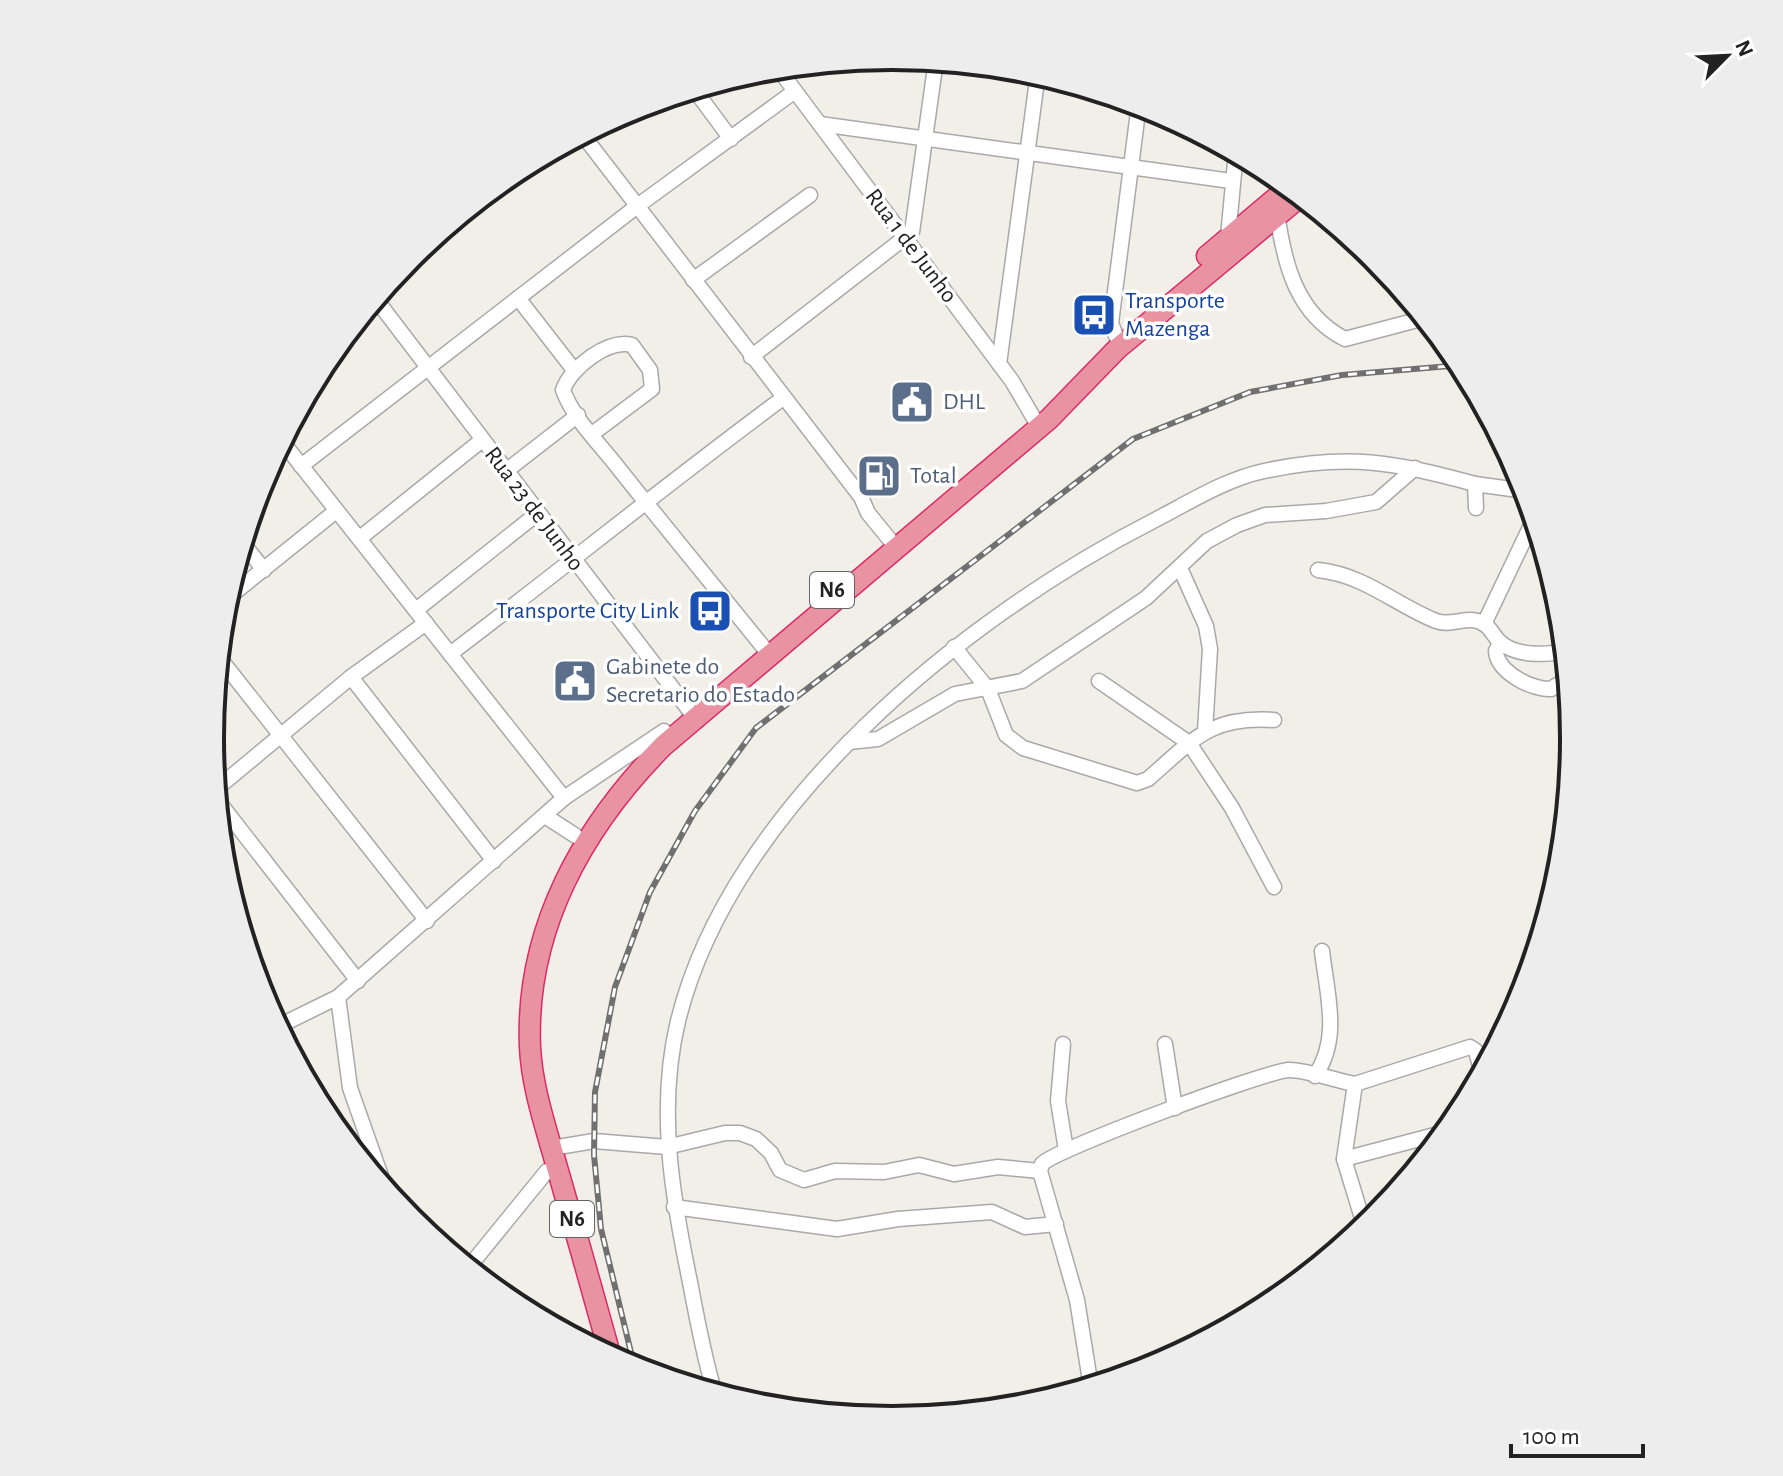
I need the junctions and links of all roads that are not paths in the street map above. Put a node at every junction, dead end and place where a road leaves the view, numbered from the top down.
1 (934, 71) edge
2 (786, 79) edge
3 (1036, 86) edge
4 (795, 91) junction
5 (701, 98) edge
6 (1137, 117) edge
7 (820, 124) junction
8 (925, 138) junction
9 (731, 139) junction
10 (589, 143) edge
11 (1028, 152) junction
12 (1234, 164) edge
13 (1131, 166) junction
14 (1231, 181) junction
15 (810, 195) dead end
16 (1280, 195) edge
17 (1291, 203) edge
18 (636, 207) junction
19 (1277, 213) junction
20 (904, 237) junction
21 (1228, 237) junction
22 (693, 280) junction
23 (518, 298) junction
24 (382, 307) edge
25 (1413, 321) edge
26 (1116, 336) junction
27 (751, 357) junction
28 (999, 364) junction
29 (429, 369) junction
30 (574, 370) junction
31 (783, 398) junction
32 (578, 415) junction
33 (1036, 422) junction
34 (592, 434) junction
35 (482, 440) junction
36 (289, 450) edge
37 (301, 466) junction
38 (1415, 468) junction
39 (506, 471) junction
40 (1475, 484) junction
41 (1512, 489) edge
42 (644, 501) junction
43 (1476, 508) dead end
44 (336, 511) junction
45 (538, 513) junction
46 (1527, 533) edge
47 (360, 538) junction
48 (890, 540) junction
49 (250, 552) edge
50 (573, 561) junction
51 (1180, 568) junction
52 (264, 570) junction
53 (1318, 570) dead end
54 (241, 588) edge
55 (421, 616) junction
56 (1484, 624) junction
57 (1500, 643) junction
58 (954, 647) junction
59 (764, 648) junction
60 (450, 654) junction
61 (1554, 654) edge
62 (970, 666) junction
63 (227, 668) edge
64 (351, 677) junction
65 (1099, 681) dead end
66 (1557, 685) edge
67 (988, 689) junction
68 (955, 694) junction
69 (693, 715) junction
70 (1274, 720) dead end
71 (664, 731) junction
72 (1205, 731) junction
73 (280, 735) junction
74 (849, 742) junction
75 (1189, 743) junction
76 (225, 782) edge
77 (564, 798) junction
78 (228, 814) edge
79 (545, 816) junction
80 (576, 836) junction
81 (494, 861) junction
82 (1274, 887) dead end
83 (427, 921) junction
84 (1322, 951) dead end
85 (358, 981) junction
86 (338, 997) junction
87 (287, 1022) edge
88 (1063, 1044) dead end
89 (1165, 1044) dead end
90 (1478, 1058) edge
91 (1315, 1076) junction
92 (1355, 1084) junction
93 (1175, 1108) junction
94 (1427, 1137) edge
95 (667, 1147) junction
96 (552, 1148) junction
97 (1066, 1150) junction
98 (1344, 1159) junction
99 (376, 1162) edge
100 (547, 1171) junction
101 (1040, 1171) junction
102 (674, 1207) junction
103 (1361, 1213) edge
104 (1056, 1224) junction
105 (475, 1260) edge
106 (593, 1335) edge
107 (606, 1342) edge
108 (1089, 1376) edge
109 (712, 1381) edge

1 - 8 street
2 - 4 street, Rua 1 de Junho
3 - 11 street
4 - 7 street, Rua 1 de Junho
4 - 9 street
5 - 9 street
6 - 13 street
7 - 8 street
7 - 20 street, Rua 1 de Junho
8 - 11 street
8 - 20 street
9 - 18 street
10 - 18 street
11 - 13 street
11 - 28 street
12 - 14 street
13 - 14 street
13 - 26 street
14 - 21 street
15 - 22 street
16 - 21 highway, N6
17 - 19 highway, N6
18 - 22 street
18 - 23 street
19 - 25 street
19 - 33 highway, N6
20 - 27 street
20 - 28 street, Rua 1 de Junho
21 - 26 highway, N6
22 - 27 street
23 - 29 street
23 - 30 street
24 - 29 street, Rua 23 de Junho
26 - 33 highway, N6
27 - 31 street
28 - 33 street, Rua 1 de Junho
29 - 35 street, Rua 23 de Junho
29 - 37 street
30 - 32 street
30 - 34 street
31 - 42 street
31 - 48 street
32 - 34 street
32 - 39 street
33 - 48 highway, N6
33 - 69 highway, N6
34 - 42 street
35 - 39 street, Rua 23 de Junho
35 - 47 street
36 - 37 street
37 - 44 street
38 - 40 street
38 - 51 street
38 - 58 street
39 - 45 street, Rua 23 de Junho
40 - 41 street
40 - 43 street
42 - 50 street
42 - 59 street
44 - 47 street
44 - 52 street
45 - 50 street, Rua 23 de Junho
45 - 55 street
46 - 56 street
47 - 55 street
48 - 59 highway, N6
49 - 52 street
50 - 60 street
50 - 69 street, Rua 23 de Junho
51 - 67 street
51 - 72 street
52 - 54 street
53 - 56 street
55 - 60 street
55 - 64 street
56 - 57 street
57 - 61 street
57 - 66 street
58 - 62 street
58 - 74 street
59 - 69 highway, N6
60 - 77 street
62 - 67 street
62 - 68 street
63 - 73 street
64 - 73 street
64 - 81 street
65 - 75 street
67 - 68 street
67 - 75 street
68 - 74 street
69 - 71 highway, N6
69 - 96 highway, N6
70 - 72 street
71 - 77 street
71 - 80 highway, N6
72 - 75 street
73 - 76 street
73 - 83 street
74 - 95 street
75 - 82 street
77 - 79 street
78 - 85 street
79 - 80 street
79 - 81 street
80 - 100 highway, N6
81 - 83 street
83 - 85 street
84 - 91 street
85 - 86 street
86 - 87 street
86 - 99 street
88 - 97 street
89 - 93 street
90 - 92 street
91 - 92 street
91 - 93 street
92 - 98 street
93 - 97 street
94 - 98 street
95 - 96 street
95 - 101 street
95 - 102 street
96 - 107 highway, N6
97 - 101 street
98 - 103 street
100 - 105 street
100 - 106 highway, N6
101 - 104 street
102 - 104 street
102 - 109 street
104 - 108 street

